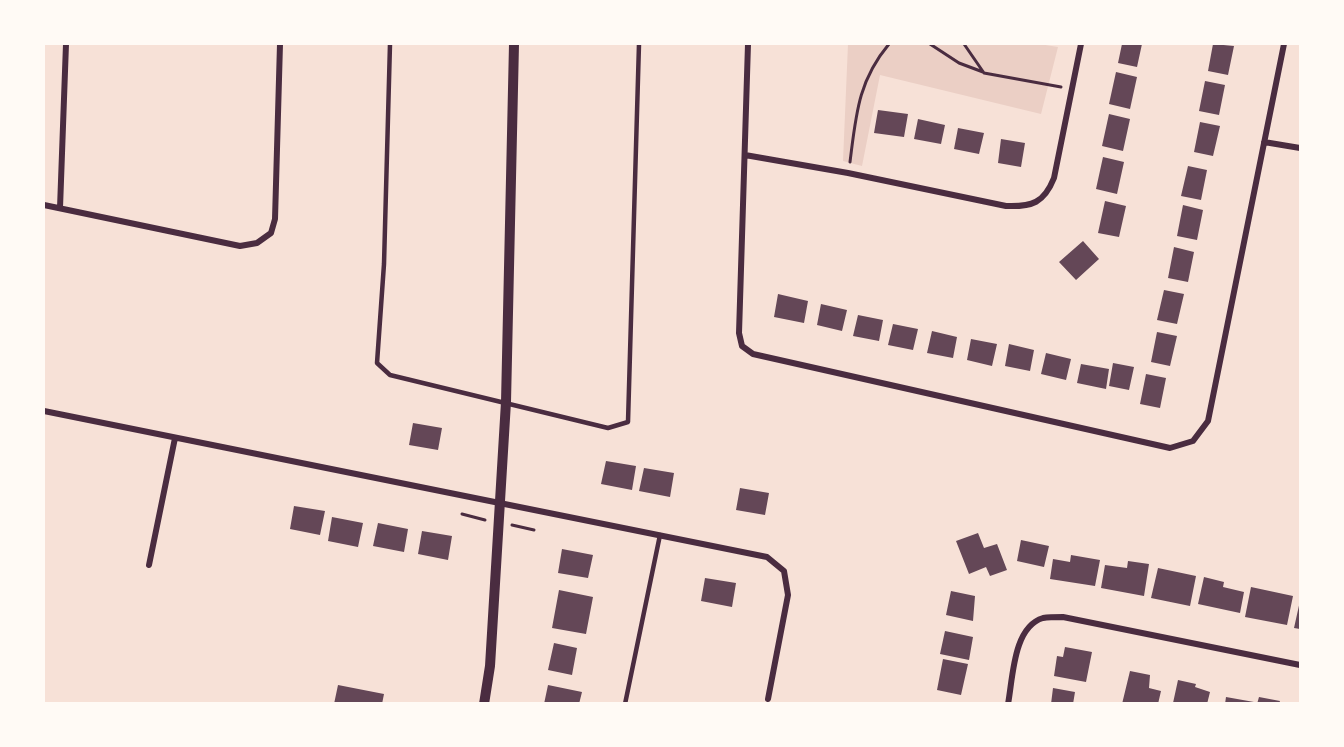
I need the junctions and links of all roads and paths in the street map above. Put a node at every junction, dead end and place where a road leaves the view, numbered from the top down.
1 (66, 44) edge
2 (280, 44) edge
3 (390, 44) edge
4 (514, 44) edge
5 (639, 44) edge
6 (748, 44) edge
7 (889, 44) edge
8 (930, 44) edge
9 (964, 44) edge
10 (1081, 44) edge
11 (1284, 44) edge
12 (984, 73) junction
13 (1072, 89) junction
14 (1264, 142) junction
15 (1300, 148) edge
16 (745, 155) junction
17 (848, 173) junction
18 (44, 205) edge
19 (60, 208) junction
20 (506, 402) junction
21 (44, 411) edge
22 (175, 438) junction
23 (501, 503) junction
24 (660, 535) junction
25 (149, 565) dead end
26 (1300, 665) edge
27 (768, 699) dead end
28 (484, 704) edge
29 (625, 704) edge
30 (1008, 704) edge

1 - 19 street
2 - 19 street
3 - 20 lane
4 - 20 street
5 - 20 lane
6 - 16 street
7 - 17 path
8 - 12 path
9 - 12 path
10 - 13 street
11 - 14 street
12 - 13 path
13 - 17 street
14 - 15 street
14 - 16 street
16 - 17 street
18 - 19 street
20 - 23 street
21 - 22 street
22 - 23 street
22 - 25 street
23 - 24 street
23 - 28 street
24 - 27 street
24 - 29 lane
26 - 30 street

